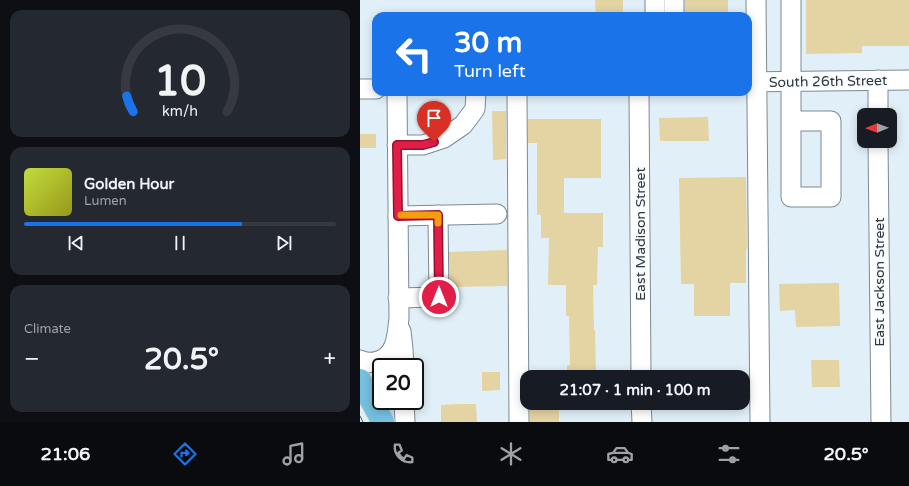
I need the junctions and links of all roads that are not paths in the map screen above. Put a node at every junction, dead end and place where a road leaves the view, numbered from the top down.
1 (655, 0) edge
2 (674, 0) edge
3 (756, 0) edge
4 (791, 0) edge
5 (655, 12) edge
6 (674, 12) edge
7 (878, 80) junction
8 (909, 80) edge
9 (753, 82) edge
10 (791, 82) junction
11 (360, 89) edge
12 (372, 89) edge
13 (397, 96) edge
14 (476, 96) edge
15 (517, 96) edge
16 (639, 96) edge
17 (878, 108) edge
18 (791, 121) dead end
19 (397, 145) junction
20 (878, 148) edge
21 (497, 214) dead end
22 (438, 215) junction
23 (398, 216) junction
24 (398, 298) junction
25 (399, 318) junction
26 (404, 358) edge
27 (360, 360) edge
28 (641, 370) edge
29 (360, 380) edge
30 (404, 410) edge
31 (641, 410) edge
32 (383, 422) edge
33 (404, 422) edge
34 (518, 422) edge
35 (642, 422) edge
36 (760, 422) edge
37 (880, 422) edge

1 - 5 street
2 - 6 street
3 - 9 street
4 - 10 street
7 - 8 street, South 26th Street
7 - 10 street, South 26th Street
7 - 17 street
9 - 10 street, South 26th Street
9 - 36 street
10 - 18 street
11 - 12 street
13 - 19 street
14 - 19 street
15 - 34 street
16 - 28 street, East Madison Street
19 - 23 street
20 - 37 street, East Jackson Street
21 - 22 street
22 - 23 street
22 - 24 street
23 - 24 street
24 - 25 street
25 - 26 street
25 - 27 street
29 - 32 main road
30 - 33 street
31 - 35 street

